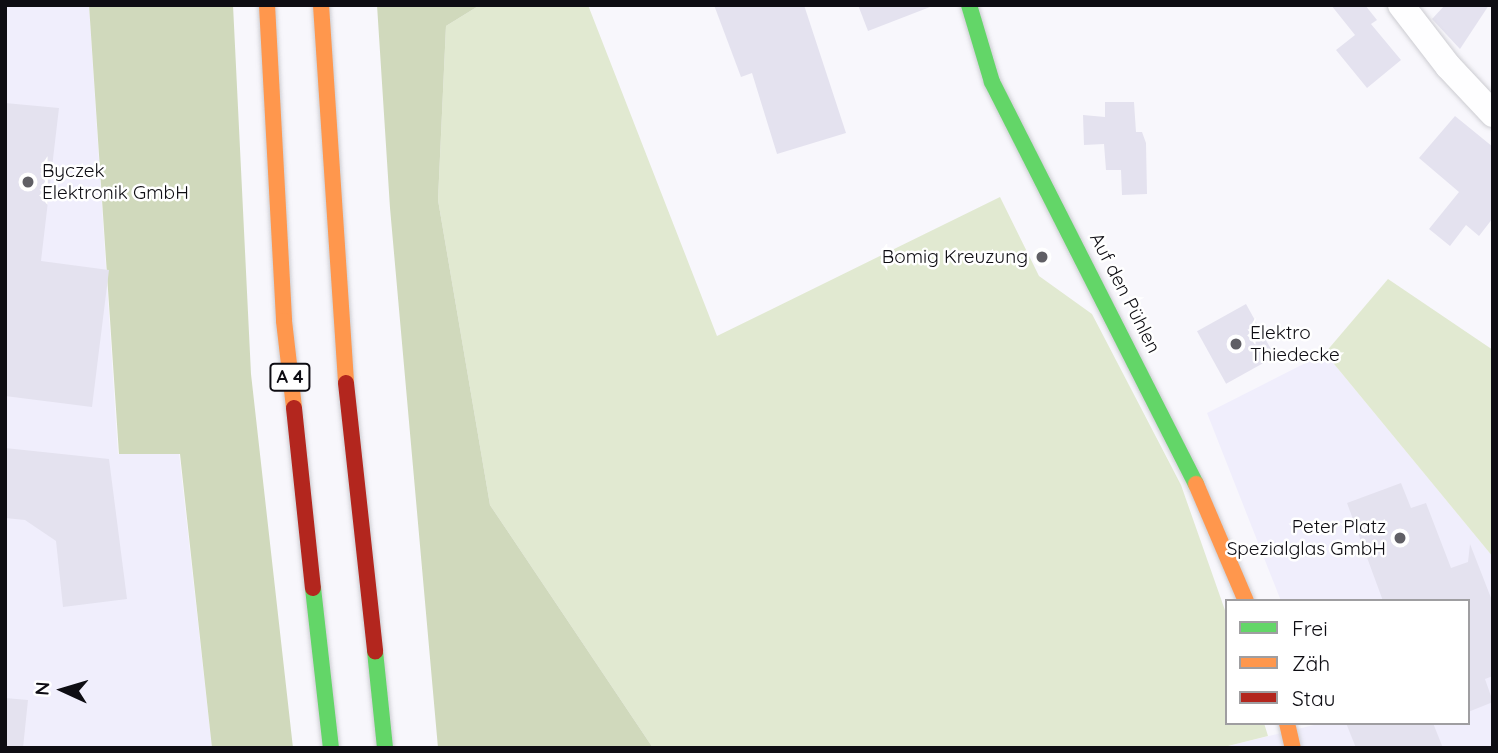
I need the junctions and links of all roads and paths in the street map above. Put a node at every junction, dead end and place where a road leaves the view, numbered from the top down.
1 (267, 5) edge
2 (321, 5) edge
3 (969, 5) edge
4 (1401, 5) edge
5 (1493, 114) edge
6 (1244, 599) edge
7 (1287, 725) edge
8 (331, 748) edge
9 (387, 748) edge
10 (1293, 748) edge

1 - 8 main road, A 4
2 - 9 main road
3 - 6 main road, Auf den Pühlen
4 - 5 street
7 - 10 main road

